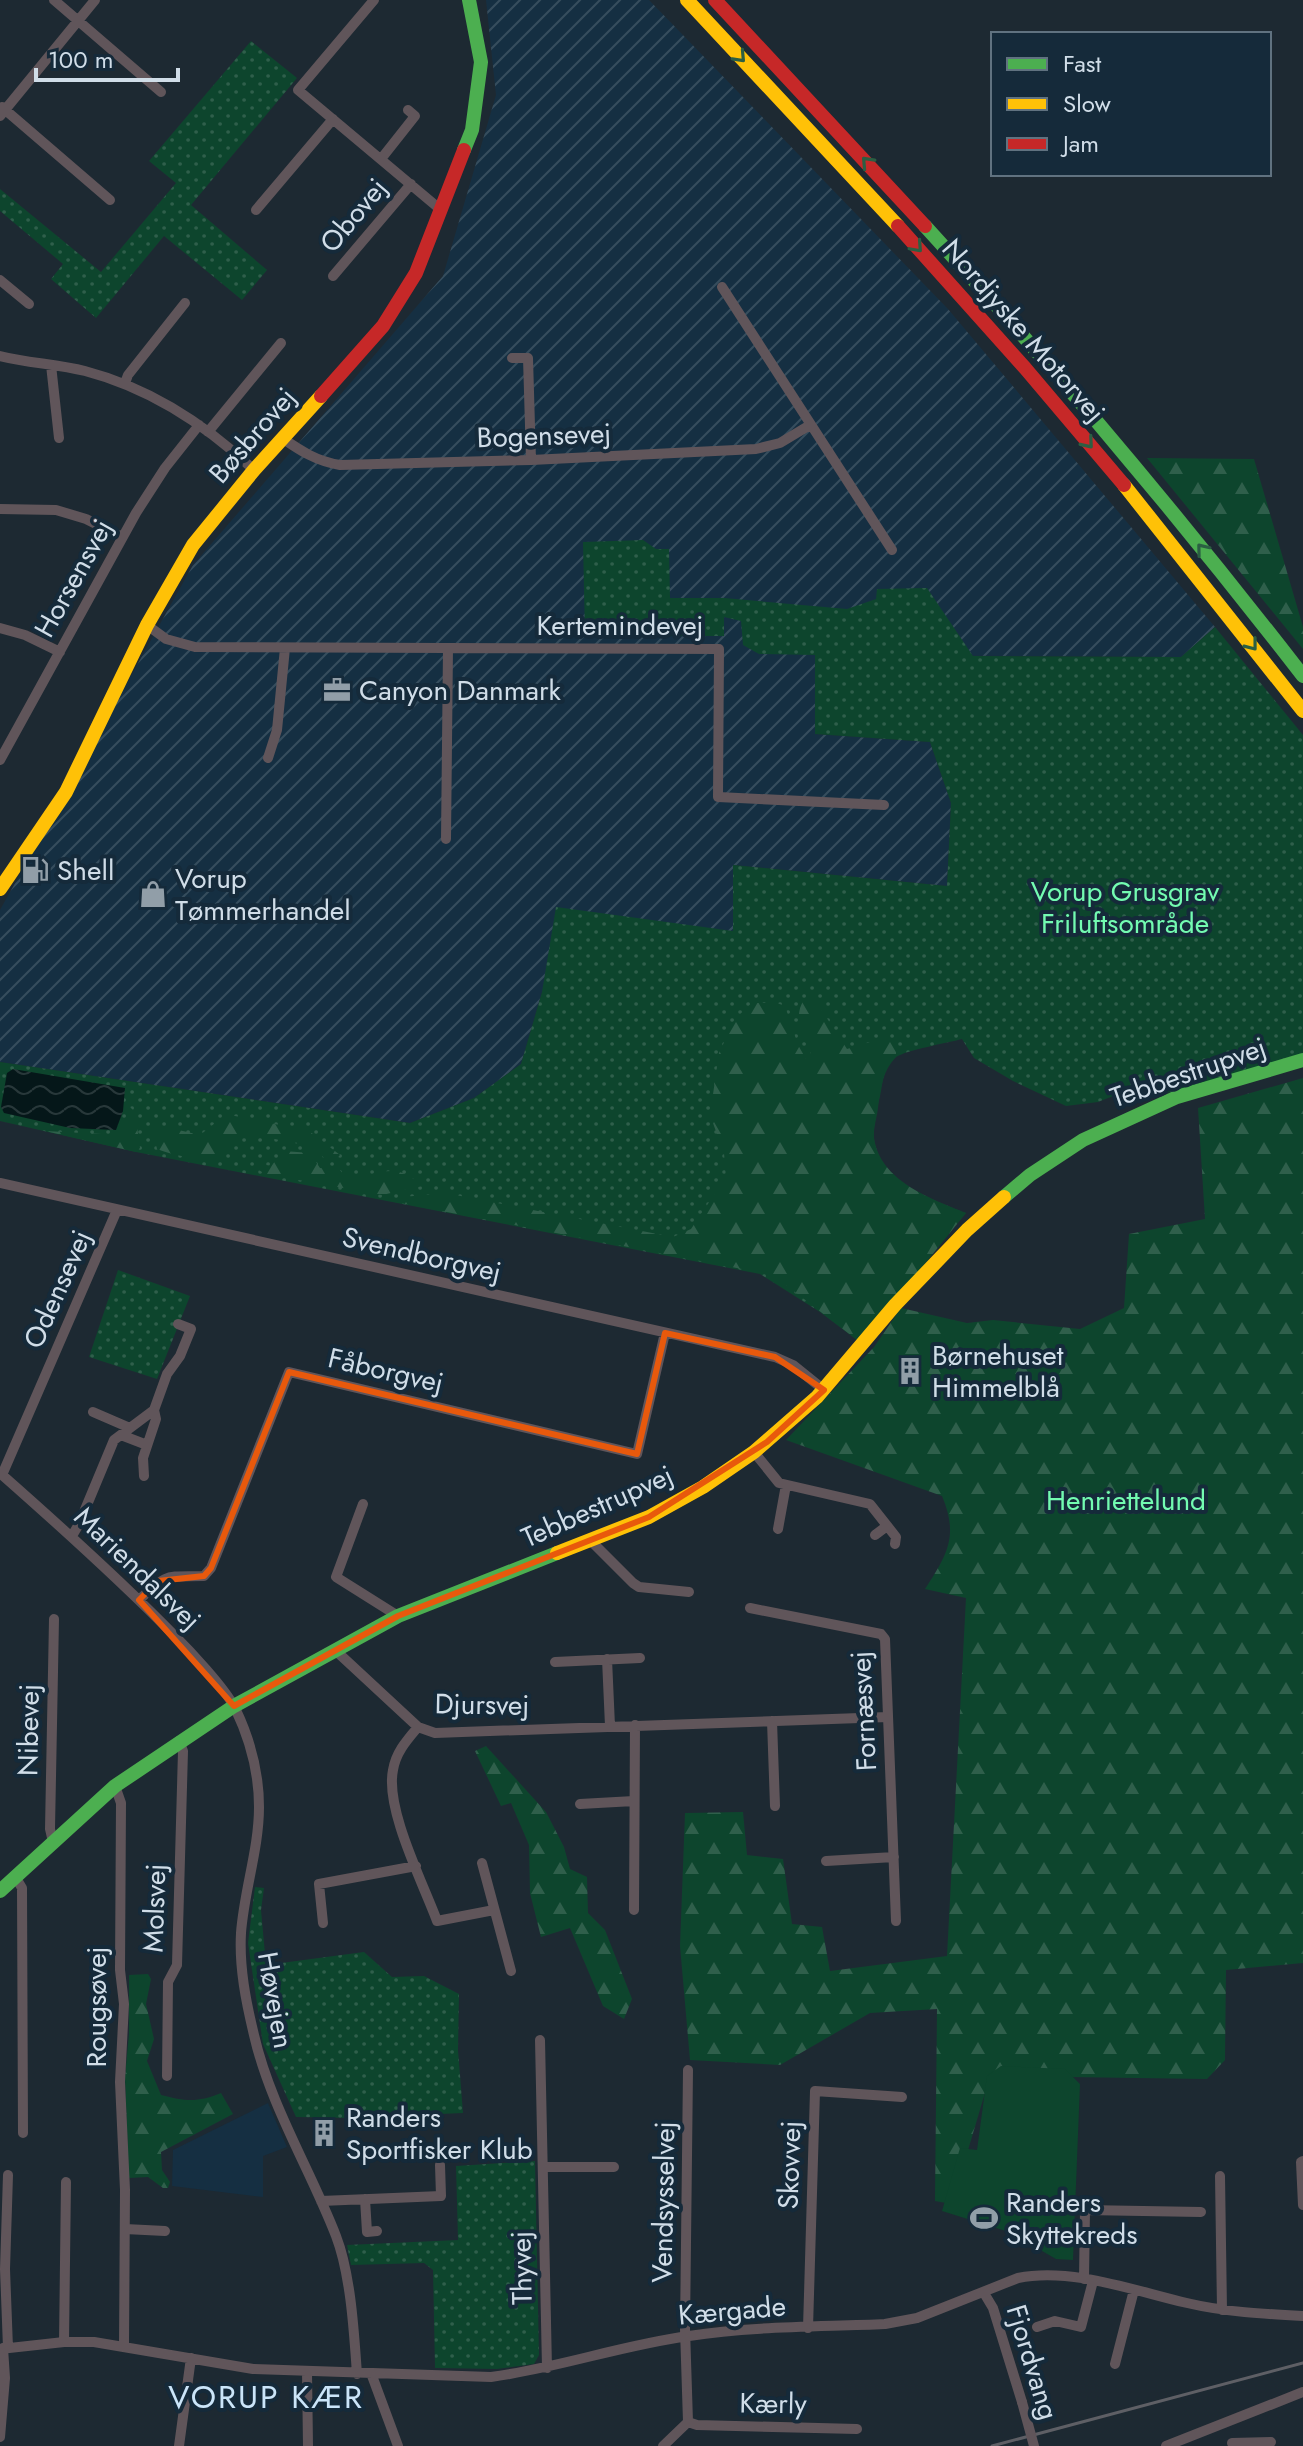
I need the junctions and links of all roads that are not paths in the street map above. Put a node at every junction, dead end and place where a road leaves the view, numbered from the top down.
1 (54, 0) edge
2 (95, 0) edge
3 (374, 0) edge
4 (469, 0) edge
5 (687, 0) edge
6 (715, 0) edge
7 (79, 20) junction
8 (161, 92) dead end
9 (2, 110) edge
10 (408, 110) dead end
11 (333, 119) junction
12 (381, 159) junction
13 (411, 184) junction
14 (110, 200) dead end
15 (256, 210) dead end
16 (441, 210) junction
17 (333, 276) dead end
18 (0, 280) edge
19 (722, 287) dead end
20 (185, 303) dead end
21 (29, 304) dead end
22 (281, 343) dead end
23 (0, 356) edge
24 (512, 358) dead end
25 (51, 365) junction
26 (125, 383) junction
27 (810, 425) junction
28 (204, 428) junction
29 (59, 438) dead end
30 (282, 438) junction
31 (531, 460) junction
32 (254, 470) junction
33 (0, 509) edge
34 (122, 537) junction
35 (892, 550) dead end
36 (147, 625) junction
37 (0, 628) edge
38 (285, 648) junction
39 (448, 648) junction
40 (60, 652) junction
41 (1303, 676) edge
42 (1303, 711) edge
43 (268, 758) dead end
44 (0, 759) edge
45 (884, 805) dead end
46 (446, 839) dead end
47 (0, 889) edge
48 (1303, 1060) edge
49 (0, 1183) edge
50 (117, 1210) junction
51 (178, 1324) dead end
52 (665, 1333) junction
53 (824, 1390) junction
54 (154, 1410) junction
55 (93, 1412) dead end
56 (125, 1431) junction
57 (147, 1445) junction
58 (754, 1452) junction
59 (1, 1474) edge
60 (144, 1476) dead end
61 (786, 1485) junction
62 (363, 1504) dead end
63 (887, 1526) junction
64 (778, 1529) dead end
65 (875, 1535) dead end
66 (72, 1536) junction
67 (591, 1541) junction
68 (895, 1544) dead end
69 (689, 1592) dead end
70 (139, 1600) junction
71 (750, 1608) dead end
72 (398, 1616) junction
73 (54, 1619) dead end
74 (335, 1650) junction
75 (640, 1658) dead end
76 (607, 1659) junction
77 (555, 1662) dead end
78 (234, 1706) junction
79 (888, 1717) junction
80 (772, 1721) junction
81 (635, 1725) junction
82 (610, 1726) junction
83 (418, 1727) junction
84 (179, 1741) junction
85 (115, 1786) junction
86 (634, 1801) junction
87 (580, 1804) dead end
88 (775, 1806) dead end
89 (53, 1842) junction
90 (894, 1857) junction
91 (826, 1861) dead end
92 (482, 1863) dead end
93 (416, 1866) junction
94 (16, 1878) junction
95 (0, 1891) edge
96 (494, 1910) junction
97 (634, 1910) dead end
98 (896, 1921) dead end
99 (323, 1923) dead end
100 (511, 1971) dead end
101 (540, 2040) dead end
102 (688, 2070) dead end
103 (167, 2076) dead end
104 (902, 2097) dead end
105 (23, 2133) dead end
106 (1303, 2161) edge
107 (440, 2165) dead end
108 (543, 2167) junction
109 (614, 2167) dead end
110 (8, 2175) dead end
111 (1220, 2176) dead end
112 (66, 2182) dead end
113 (365, 2199) junction
114 (321, 2201) junction
115 (1303, 2205) edge
116 (1201, 2212) dead end
117 (125, 2229) junction
118 (165, 2231) dead end
119 (377, 2231) dead end
120 (1089, 2280) junction
121 (1134, 2290) junction
122 (984, 2293) junction
123 (1222, 2310) junction
124 (1303, 2316) edge
125 (1037, 2327) dead end
126 (808, 2328) junction
127 (686, 2336) junction
128 (64, 2342) junction
129 (124, 2345) junction
130 (4, 2348) edge
131 (191, 2358) junction
132 (1115, 2364) dead end
133 (547, 2368) junction
134 (307, 2372) junction
135 (371, 2373) junction
136 (357, 2374) junction
137 (1303, 2392) edge
138 (688, 2422) junction
139 (1228, 2423) junction
140 (1270, 2427) dead end
141 (857, 2429) dead end
142 (0, 2437) edge
143 (1233, 2444) edge
144 (1271, 2444) edge
145 (179, 2446) edge
146 (308, 2446) edge
147 (398, 2446) edge
148 (663, 2446) edge
149 (1034, 2446) edge
150 (1166, 2446) edge

1 - 7 street
2 - 7 street
3 - 11 street, Obovej
4 - 16 main road, Bøsbrovej
5 -> 42 main road, Nordjyske Motorvej
41 -> 6 main road, Nordjyske Motorvej
7 - 8 street
7 - 9 street
9 - 14 street
10 - 12 street, Obovej
11 - 12 street, Obovej
11 - 15 street
12 - 13 street, Obovej
13 - 16 street, Obovej
13 - 17 street, Obovej
16 - 30 main road, Bøsbrovej
18 - 21 street
19 - 27 street
20 - 26 street
22 - 28 street, Horsensvej
23 - 25 street
24 - 31 street
25 - 26 street
25 - 29 street
26 - 28 street
27 - 31 street, Bogensevej
27 - 35 street
28 - 32 street
28 - 34 street, Horsensvej
30 - 31 street, Bogensevej
30 - 32 main road, Bøsbrovej
32 - 36 main road, Bøsbrovej
33 - 34 street
34 - 40 street, Horsensvej
36 - 38 street, Kertemindevej
36 - 47 main road, Bøsbrovej
37 - 40 street
38 - 39 street, Kertemindevej
38 - 43 street
39 - 45 street, Kertemindevej
39 - 46 street
40 - 44 street, Horsensvej
48 - 53 main road, Tebbestrupvej
49 - 50 street, Svendborgvej
50 - 52 street, Svendborgvej
50 - 59 street, Odensevej
51 - 54 street
52 - 53 street, Svendborgvej
52 - 70 street, Fåborgvej
53 - 58 main road, Tebbestrupvej
54 - 56 street
54 - 57 street
55 - 56 street
56 - 57 street
56 - 66 street
57 - 60 street
58 - 61 street
58 - 67 main road, Tebbestrupvej
59 - 66 street, Mariendalsvej
61 - 63 street
61 - 64 street
62 - 72 street
63 - 65 street
63 - 68 street
66 - 70 street, Mariendalsvej
67 - 69 street
67 - 72 main road, Tebbestrupvej
70 - 78 street, Mariendalsvej
71 - 79 street, Fornæsvej
72 - 74 main road, Tebbestrupvej
73 - 89 street, Nibevej
74 - 78 main road, Tebbestrupvej
74 - 83 street, Djursvej
75 - 76 street, Djursvej
76 - 77 street, Djursvej
76 - 82 street
78 - 84 main road, Tebbestrupvej
78 - 114 street, Høvejen
79 - 80 street, Djursvej
79 - 90 street, Fornæsvej
80 - 81 street, Djursvej
80 - 88 street
81 - 82 street, Djursvej
81 - 86 street
82 - 83 street, Djursvej
83 - 93 street
84 - 85 main road, Tebbestrupvej
84 - 103 street, Molsvej
85 - 89 main road, Tebbestrupvej
85 - 117 street, Rougsøvej
86 - 87 street
86 - 97 street
89 - 94 main road, Tebbestrupvej
90 - 91 street
90 - 98 street, Fornæsvej
92 - 96 street
93 - 96 street
93 - 99 street
94 - 95 main road, Tebbestrupvej
94 - 105 street
96 - 100 street
101 - 108 street, Thyvej
102 - 127 street, Vendsysselvej
104 - 126 street, Skovvej
106 - 115 street
107 - 113 street
108 - 109 street
108 - 133 street, Thyvej
110 - 130 street
111 - 123 street
112 - 128 street
113 - 114 street
113 - 119 street
114 - 136 street, Høvejen
116 - 120 street
117 - 118 street
117 - 129 street, Rougsøvej
120 - 121 street, Kærgade
120 - 122 street, Kærgade
120 - 125 street
121 - 123 street, Kærgade
121 - 132 street
122 - 126 street, Kærgade
122 - 149 street, Fjordvang, bridge
123 - 124 street, Kærgade
126 - 127 street, Kærgade
127 - 133 street, Kærgade
127 - 138 street, Vendsysselvej
128 - 129 street, Kærgade
128 - 130 street, Kærgade
129 - 131 street, Kærgade
130 - 142 street
131 - 134 street, Kærgade
131 - 145 street
133 - 135 street, Kærgade
134 - 136 street, Kærgade
134 - 146 street
135 - 136 street, Kærgade
135 - 147 street
137 - 139 street
138 - 141 street, Kærly
138 - 148 street
139 - 143 street
139 - 150 street
140 - 144 street
143 - 144 street

